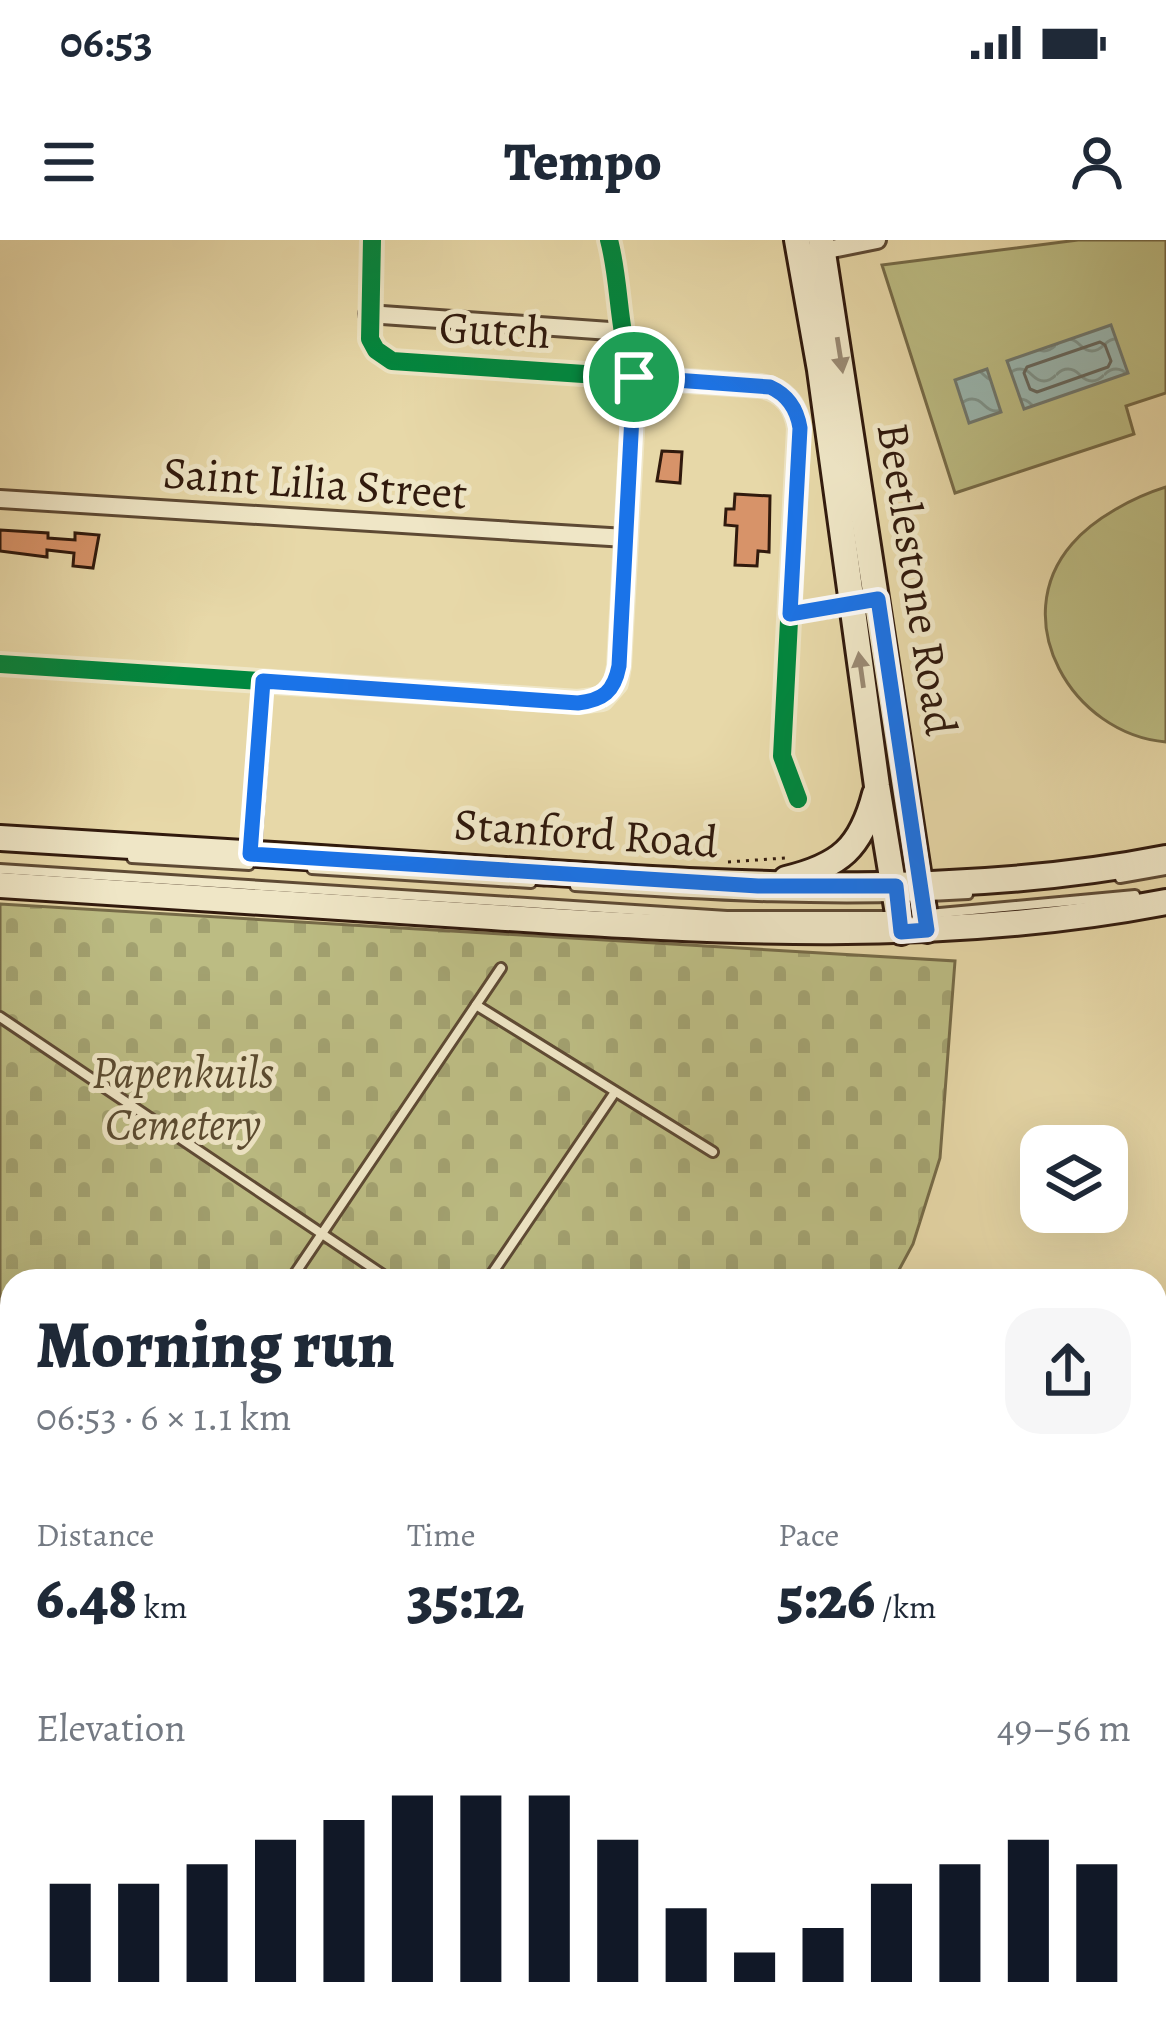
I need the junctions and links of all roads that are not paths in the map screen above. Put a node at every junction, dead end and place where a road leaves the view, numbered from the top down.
1 (372, 240) edge
2 (609, 240) edge
3 (877, 240) edge
4 (810, 247) edge
5 (368, 314) junction
6 (623, 332) junction
7 (634, 377) junction
8 (791, 403) joint
9 (0, 499) edge
10 (626, 538) junction
11 (878, 599) junction
12 (851, 604) junction
13 (790, 614) junction
14 (0, 664) edge
15 (263, 681) junction
16 (877, 786) junction
17 (798, 799) dead end
18 (0, 838) edge
19 (0, 850) edge
20 (250, 854) junction
21 (1166, 858) edge
22 (0, 869) edge
23 (1166, 870) edge
24 (0, 885) edge
25 (758, 886) junction
26 (1166, 890) edge
27 (1166, 902) edge
28 (911, 907) junction
29 (501, 968) dead end
30 (476, 1005) junction
31 (0, 1017) edge
32 (615, 1092) junction
33 (713, 1152) dead end
34 (321, 1234) junction
35 (298, 1269) edge
36 (374, 1269) edge
37 (496, 1269) edge

1 - 5 street
2 - 6 street
3 - 4 street
4 -> 11 main road, Beetlestone Road
4 - 12 main road, Beetlestone Road
5 - 6 street
5 - 7 street, Gutch
6 - 7 street
7 - 8 street, Gutch
7 - 10 street
8 - 13 street, Beetlestone Road
9 - 10 street, Saint Lilia Street
10 - 15 street
11 - 12 street
11 - 28 main road, Beetlestone Road
12 - 13 street
16 -> 12 main road, Beetlestone Road
13 - 17 street, Beetlestone Road
14 - 15 street
15 - 20 street
16 - 25 main road
16 - 28 main road, Beetlestone Road
18 - 20 main road, Stanford Road
19 - 28 lane
20 - 25 main road, Stanford Road
21 - 28 main road, Stanford Road
22 - 28 lane
23 - 28 lane
24 - 28 main road, Stanford Road
25 - 28 main road, Stanford Road
26 - 28 lane
27 - 28 main road, Stanford Road
29 - 30 lane
30 - 32 lane
30 - 34 lane
31 - 34 lane
32 - 33 lane
32 - 37 lane
34 - 35 lane
34 - 36 lane

